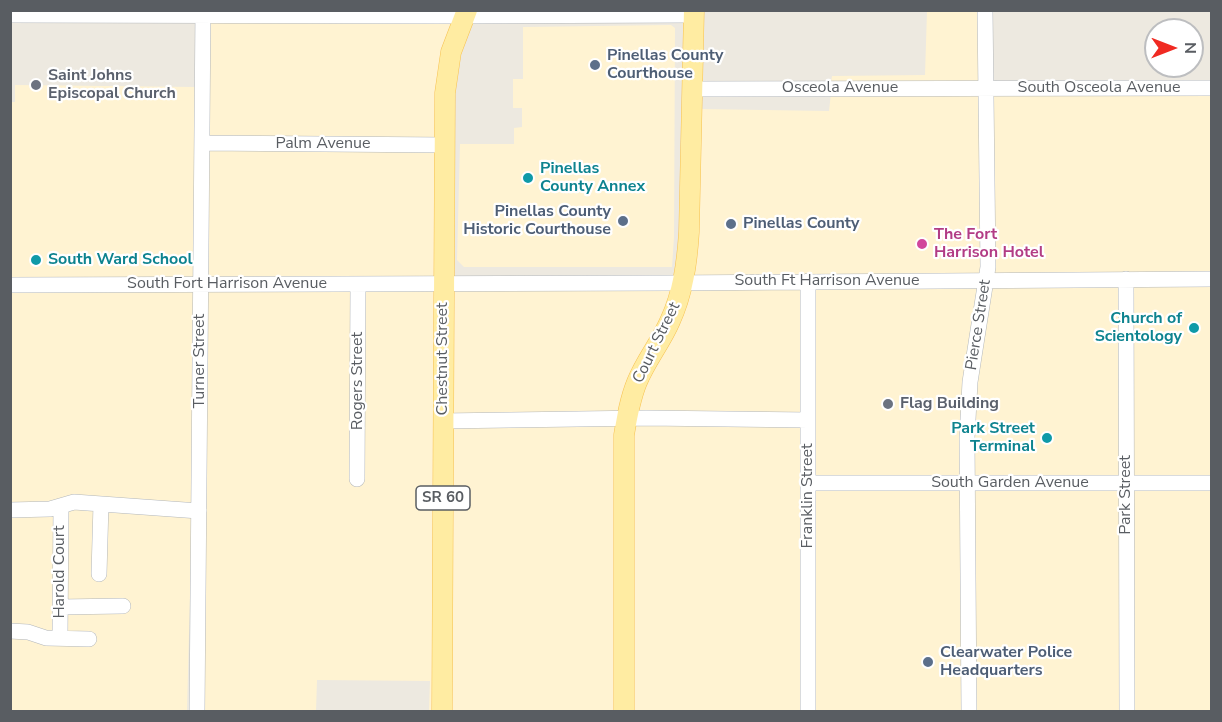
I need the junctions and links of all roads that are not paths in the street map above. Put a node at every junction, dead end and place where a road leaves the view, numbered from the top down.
1 (985, 10) edge
2 (203, 12) edge
3 (694, 12) edge
4 (369, 13) edge
5 (466, 13) edge
6 (10, 15) edge
7 (986, 88) junction
8 (1212, 88) edge
9 (693, 89) junction
10 (202, 143) junction
11 (445, 145) junction
12 (1125, 279) junction
13 (1212, 279) edge
14 (987, 280) junction
15 (808, 281) junction
16 (683, 283) junction
17 (200, 284) junction
18 (358, 284) junction
19 (443, 284) junction
20 (10, 285) edge
21 (627, 419) junction
22 (808, 420) junction
23 (442, 421) junction
24 (357, 479) dead end
25 (808, 483) junction
26 (967, 483) junction
27 (1126, 483) junction
28 (1212, 483) edge
29 (101, 504) junction
30 (61, 506) junction
31 (10, 510) edge
32 (199, 511) junction
33 (99, 574) dead end
34 (123, 606) dead end
35 (60, 607) junction
36 (10, 631) edge
37 (60, 638) junction
38 (89, 639) dead end
39 (197, 711) edge
40 (442, 711) edge
41 (624, 711) edge
42 (808, 711) edge
43 (969, 711) edge
44 (1127, 711) edge

1 - 7 street, Pierce Street
2 - 4 street
2 - 6 street
2 - 10 street, Turner Street
3 - 5 street
3 - 9 main road, Court Street
4 - 5 street
5 - 11 main road, Chestnut Street / SR 60
7 - 8 street, South Osceola Avenue
7 - 9 street, Osceola Avenue
7 - 14 street, Pierce Street
9 - 16 main road, Court Street
10 - 11 street, Palm Avenue
10 - 17 street, Turner Street
11 - 19 main road, Chestnut Street / SR 60
12 - 13 street, South Ft Harrison Avenue
12 - 14 street, South Ft Harrison Avenue
12 - 27 street, Park Street
14 - 15 street, South Ft Harrison Avenue
14 - 26 street, Pierce Street
15 - 16 street, South Ft Harrison Avenue
15 - 22 street, Franklin Street
16 - 19 street, South Ft Harrison Avenue
16 - 21 main road, Court Street
17 - 18 street, South Fort Harrison Avenue
17 - 20 street, South Fort Harrison Avenue
17 - 32 street, Turner Street
18 - 19 street, South Fort Harrison Avenue
18 - 24 street, Rogers Street
19 - 23 main road, Chestnut Street / SR 60
21 - 22 street
21 - 23 street
21 - 41 main road, Court Street
22 - 25 street, Franklin Street
23 - 40 main road, Chestnut Street / SR 60
25 - 26 street, South Garden Avenue
25 - 42 street, Franklin Street
26 - 27 street, South Garden Avenue
26 - 43 street, Pierce Street
27 - 28 street, South Garden Avenue
27 - 44 street, Park Street
29 - 30 street
29 - 32 street
29 - 33 street
30 - 31 street
30 - 35 street, Harold Court
32 - 39 street, Turner Street
34 - 35 street
35 - 37 street, Harold Court
36 - 37 street
37 - 38 street

